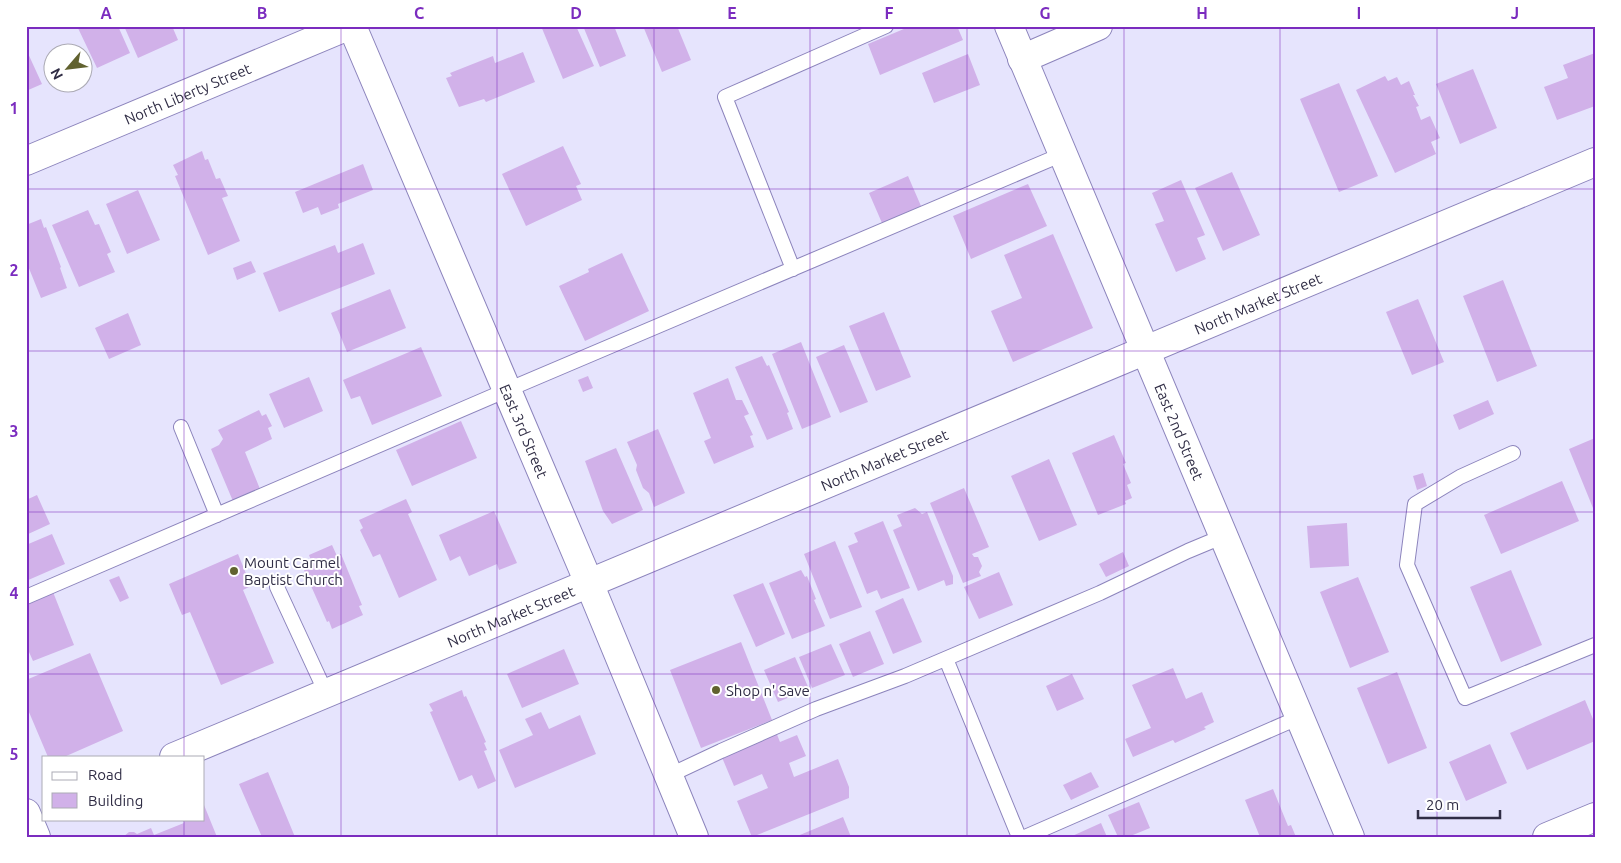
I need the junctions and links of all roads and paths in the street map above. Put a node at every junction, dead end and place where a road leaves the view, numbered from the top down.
1 (348, 26) edge
2 (352, 26) edge
3 (886, 26) edge
4 (1009, 26) edge
5 (1098, 26) edge
6 (1022, 59) junction
7 (1063, 154) junction
8 (26, 162) edge
9 (1595, 162) edge
10 (793, 269) junction
11 (1146, 350) junction
12 (506, 390) junction
13 (181, 427) dead end
14 (1513, 453) dead end
15 (217, 514) junction
16 (1224, 536) junction
17 (589, 583) junction
18 (277, 587) dead end
19 (26, 597) edge
20 (1595, 645) edge
21 (946, 658) junction
22 (326, 694) junction
23 (1300, 717) junction
24 (176, 756) edge
25 (668, 776) junction
26 (1595, 817) edge
27 (694, 837) edge
28 (1019, 837) edge
29 (1025, 837) edge
30 (1350, 837) edge
31 (1547, 837) edge

1 - 8 street, North Liberty Street
2 - 12 street, East 3rd Street
3 - 10 lane
4 - 6 street, East 2nd Street
5 - 6 street
6 - 7 street, East 2nd Street
7 - 10 lane
7 - 11 street, East 2nd Street
9 - 11 street, North Market Street
10 - 12 lane
11 - 16 street, East 2nd Street
11 - 17 street, North Market Street
12 - 15 lane
12 - 17 street, East 3rd Street
13 - 15 lane
14 - 20 lane
15 - 19 lane
16 - 21 lane
16 - 23 street, East 2nd Street
17 - 22 street, North Market Street
17 - 25 street, East 3rd Street
18 - 22 lane
21 - 25 lane
21 - 28 lane
22 - 24 street, North Market Street
23 - 29 lane
23 - 30 street, East 2nd Street
25 - 27 street, East 3rd Street
26 - 31 street

